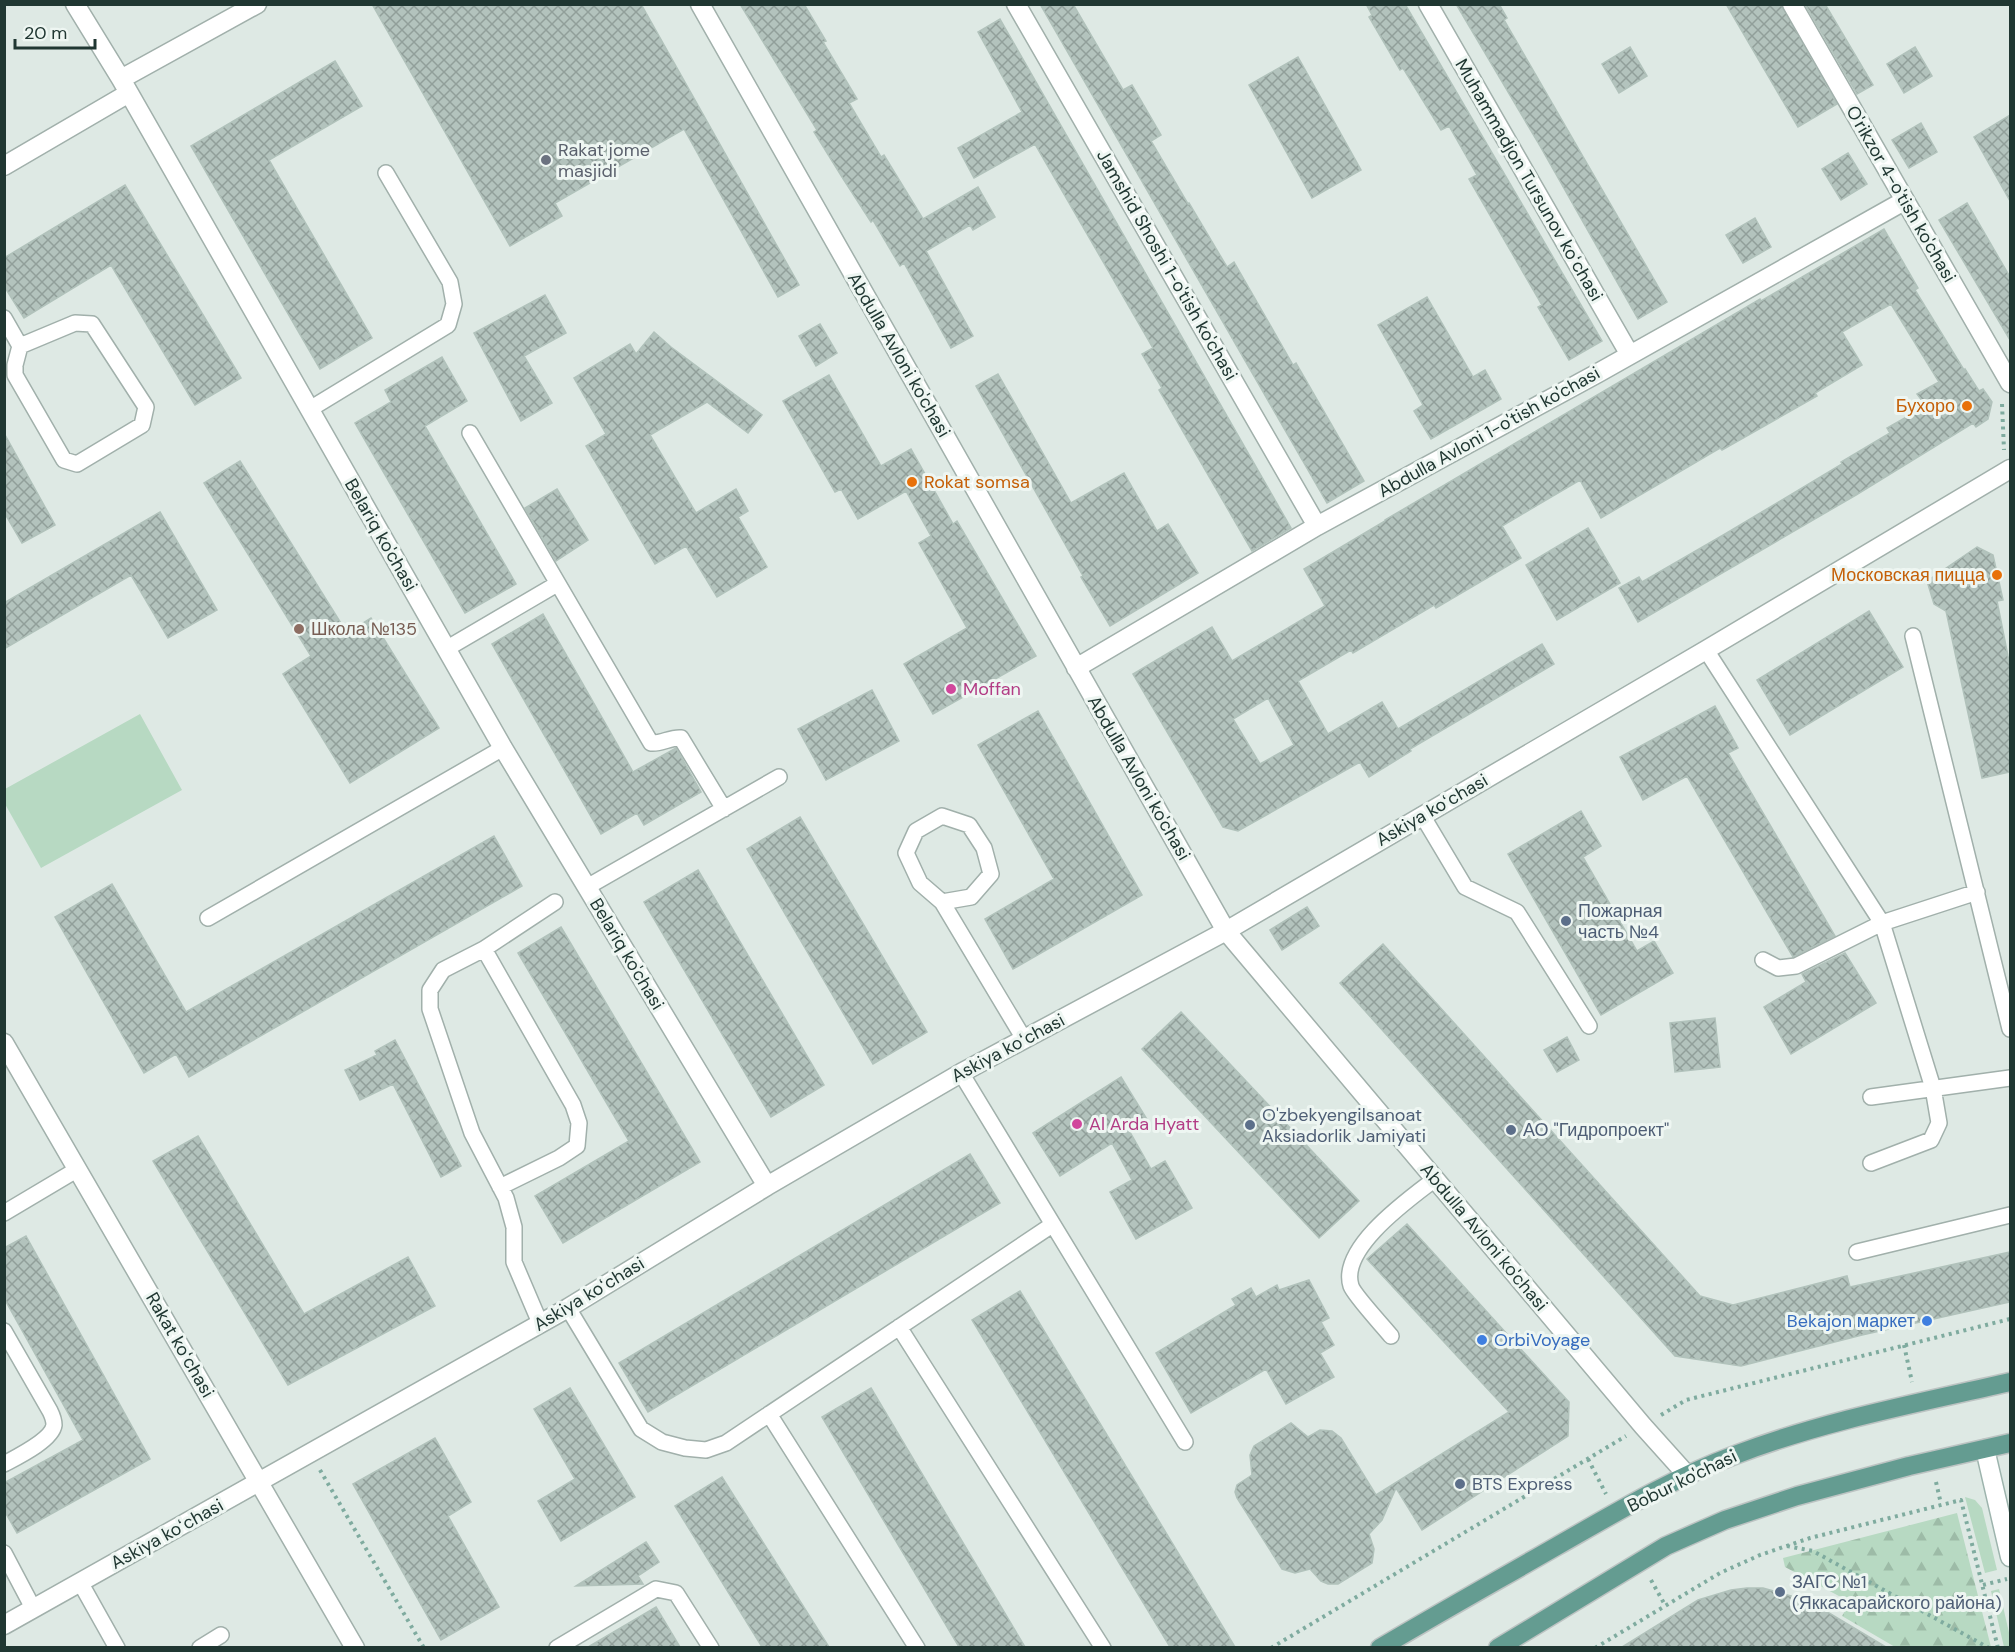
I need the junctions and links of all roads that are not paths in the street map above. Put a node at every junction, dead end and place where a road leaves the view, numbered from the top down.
1 (75, 4) edge
2 (257, 4) edge
3 (700, 4) edge
4 (1016, 4) edge
5 (1428, 4) edge
6 (1792, 4) edge
7 (125, 86) junction
8 (4, 166) edge
9 (386, 173) dead end
10 (1904, 201) junction
11 (4, 318) edge
12 (20, 346) junction
13 (1630, 355) junction
14 (2006, 376) edge
15 (309, 409) junction
16 (470, 433) dead end
17 (2008, 470) edge
18 (1317, 526) junction
19 (557, 584) junction
20 (1913, 636) dead end
21 (446, 649) junction
22 (1706, 650) junction
23 (1076, 668) junction
24 (503, 748) junction
25 (779, 777) dead end
26 (724, 809) junction
27 (1422, 815) junction
28 (587, 887) junction
29 (1977, 892) junction
30 (555, 902) dead end
31 (942, 902) junction
32 (208, 918) dead end
33 (1882, 923) junction
34 (1226, 931) junction
35 (484, 949) junction
36 (1763, 960) dead end
37 (1589, 1026) dead end
38 (2010, 1029) edge
39 (1024, 1039) junction
40 (4, 1043) edge
41 (961, 1073) junction
42 (2010, 1078) edge
43 (1933, 1088) junction
44 (1871, 1097) dead end
45 (1871, 1163) dead end
46 (78, 1169) junction
47 (1435, 1179) junction
48 (766, 1186) junction
49 (500, 1187) junction
50 (4, 1213) edge
51 (2010, 1215) edge
52 (1052, 1225) junction
53 (1857, 1252) dead end
54 (568, 1308) junction
55 (540, 1323) junction
56 (899, 1327) junction
57 (4, 1331) edge
58 (1392, 1336) dead end
59 (2010, 1382) edge
60 (769, 1414) junction
61 (1185, 1442) dead end
62 (2010, 1443) edge
63 (1985, 1449) junction
64 (4, 1464) edge
65 (1687, 1475) junction
66 (260, 1483) junction
67 (2006, 1514) edge
68 (4, 1553) edge
69 (2010, 1557) edge
70 (80, 1582) junction
71 (33, 1608) junction
72 (4, 1625) edge
73 (221, 1635) dead end
74 (1398, 1642) edge
75 (117, 1647) edge
76 (200, 1647) edge
77 (355, 1647) edge
78 (557, 1647) edge
79 (711, 1647) edge
80 (917, 1647) edge
81 (1103, 1647) edge
82 (1380, 1647) edge
83 (1498, 1647) edge

1 - 7 street, Belariq ko'chasi
2 - 7 street
3 - 23 street, Abdulla Avloni ko'chasi
4 - 18 street, Jamshid Shoshi 1-o'tish ko'chasi
5 - 13 street, Muhammadjon Tursunov koʻchasi
6 - 10 street, O'rikzor 4-o'tish ko'chasi
7 - 8 street
7 - 15 street, Belariq ko'chasi
9 - 15 lane
10 - 13 street, Abdulla Avloni 1-o'tish ko'chasi
10 - 14 street, O'rikzor 4-o'tish ko'chasi
11 - 12 lane
12 - 12 lane
13 - 18 street, Abdulla Avloni 1-o'tish ko'chasi
15 - 21 street, Belariq ko'chasi
16 - 19 lane
17 - 22 street, Askiya koʻchasi
18 - 23 street, Abdulla Avloni 1-o'tish ko'chasi
19 - 21 lane
19 - 26 lane
20 - 29 lane
21 - 24 street, Belariq ko'chasi
22 - 27 street, Askiya koʻchasi
22 - 33 lane
23 - 34 street, Abdulla Avloni ko'chasi
24 - 28 street, Belariq ko'chasi
24 - 32 lane
25 - 26 lane
26 - 28 lane
27 - 34 street, Askiya koʻchasi
27 - 37 lane
28 - 48 street, Belariq ko'chasi
29 - 33 lane
29 - 38 lane
30 - 35 lane
31 - 31 lane
31 - 39 lane
33 - 36 lane
33 - 43 lane
34 - 39 street, Askiya koʻchasi
34 - 47 street, Abdulla Avloni ko'chasi
35 - 49 lane
35 - 49 lane
39 - 41 street, Askiya koʻchasi
40 - 46 street, Rakat koʻchasi
41 - 48 street, Askiya koʻchasi
41 - 52 lane
42 - 43 lane
43 - 44 lane
43 - 45 lane
46 - 50 lane
46 - 66 street, Rakat koʻchasi
47 - 58 lane
47 - 65 street, Abdulla Avloni ko'chasi
48 - 54 street, Askiya koʻchasi
49 - 55 lane
51 - 53 lane
52 - 56 lane
52 - 61 lane
54 - 55 street, Askiya koʻchasi
54 - 60 lane
55 - 66 street, Askiya koʻchasi
56 - 60 lane
56 - 81 lane
57 - 64 lane
59 - 65 main road, Bobur ko'chasi
60 - 80 lane
62 - 63 main road
63 - 67 street
63 - 83 main road
65 - 74 main road, Bobur ko'chasi
66 - 70 street, Askiya koʻchasi
66 - 77 street, Rakat koʻchasi
67 - 69 street
68 - 71 lane
70 - 71 street, Askiya koʻchasi
70 - 75 lane
71 - 72 street, Askiya koʻchasi
73 - 76 lane
74 - 82 main road, Bobur ko'chasi
78 - 79 lane

